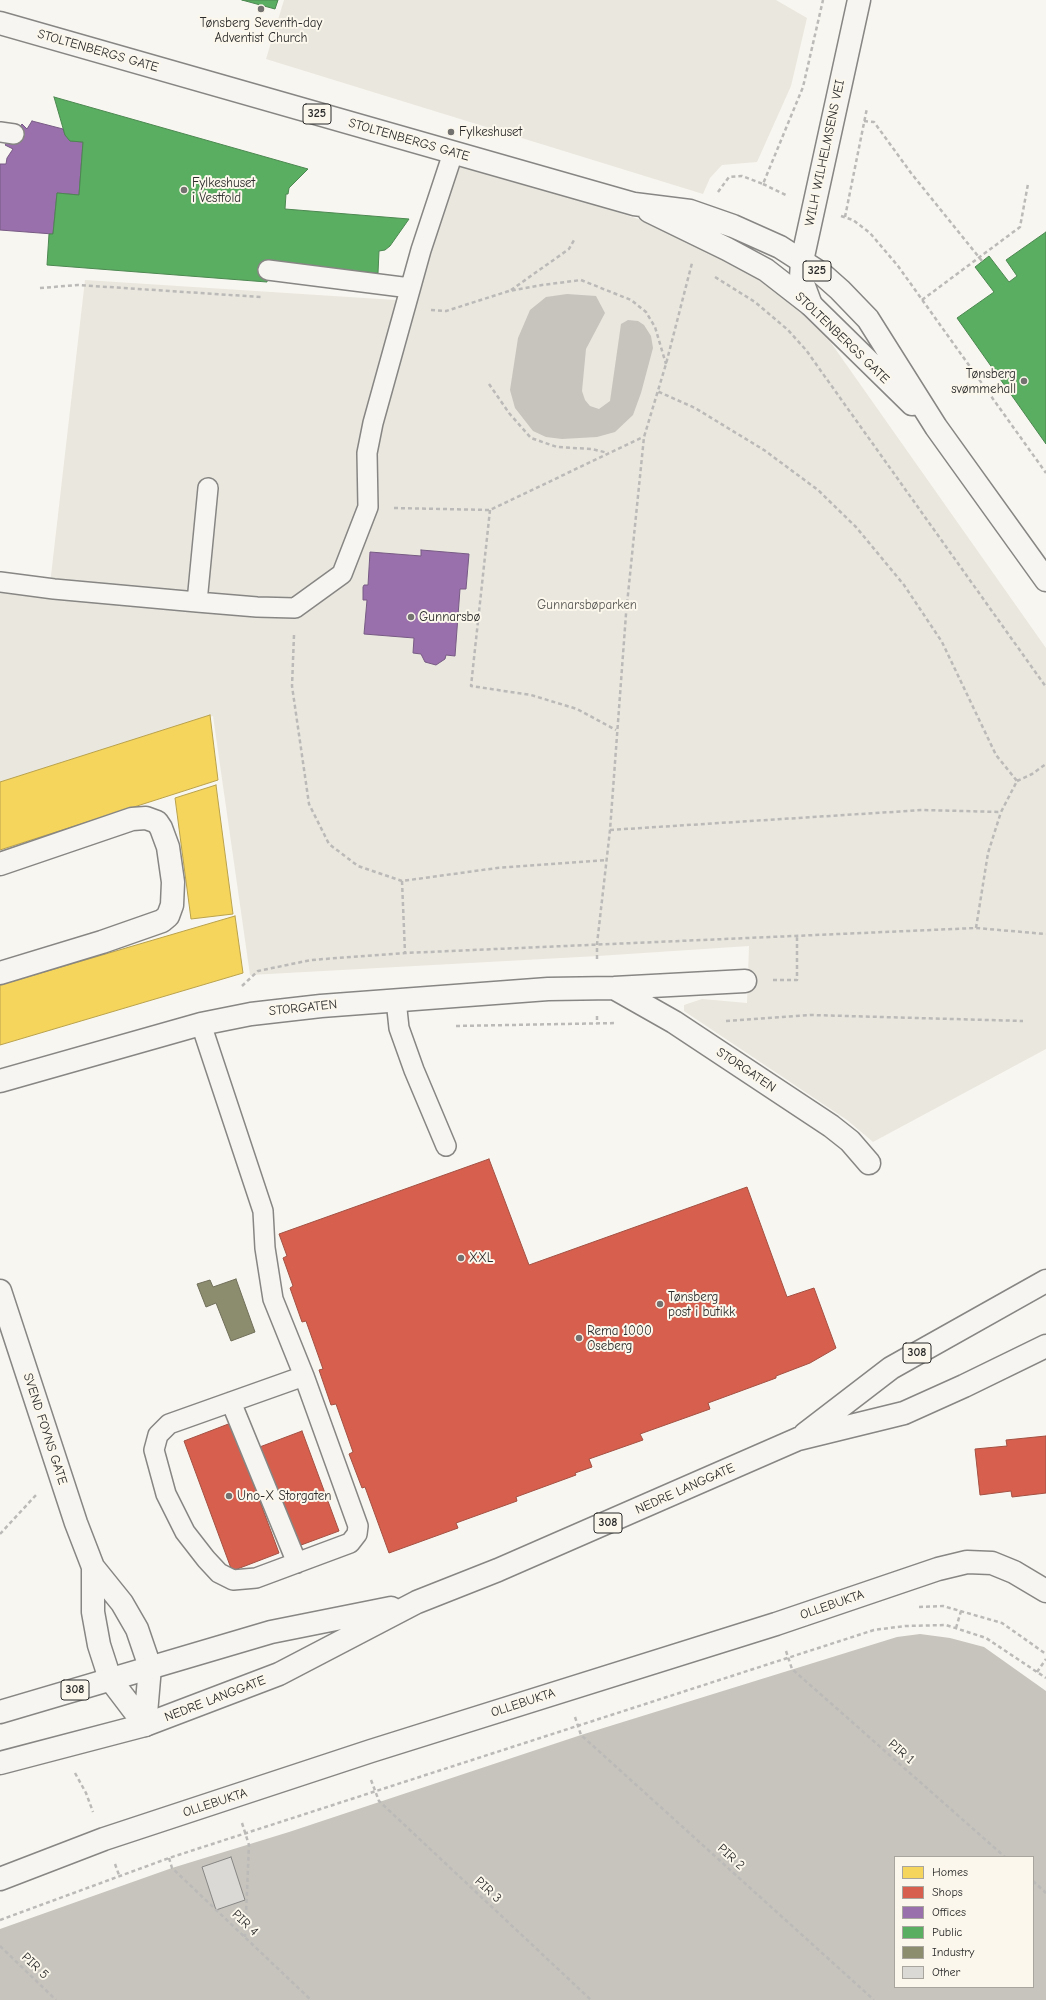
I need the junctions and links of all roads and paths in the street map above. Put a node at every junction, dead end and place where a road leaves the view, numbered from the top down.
1 (823, 0) edge
2 (859, 0) edge
3 (0, 23) edge
4 (867, 106) dead end
5 (864, 122) junction
6 (453, 153) junction
7 (763, 184) junction
8 (1028, 184) dead end
9 (717, 194) dead end
10 (789, 196) dead end
11 (634, 204) junction
12 (838, 215) dead end
13 (845, 217) junction
14 (574, 240) dead end
15 (979, 258) junction
16 (802, 261) junction
17 (982, 261) dead end
18 (697, 267) dead end
19 (268, 270) dead end
20 (714, 276) dead end
21 (40, 288) dead end
22 (410, 288) junction
23 (509, 291) junction
24 (266, 298) dead end
25 (922, 300) junction
26 (811, 305) junction
27 (405, 309) junction
28 (666, 364) junction
29 (489, 384) dead end
30 (657, 391) junction
31 (936, 427) junction
32 (644, 437) junction
33 (608, 454) junction
34 (1046, 473) edge
35 (208, 488) dead end
36 (368, 507) junction
37 (490, 510) junction
38 (1045, 579) edge
39 (0, 582) edge
40 (197, 602) junction
41 (294, 608) junction
42 (1046, 687) edge
43 (616, 730) junction
44 (1046, 764) edge
45 (1017, 781) junction
46 (1001, 812) junction
47 (610, 830) junction
48 (607, 860) junction
49 (0, 864) edge
50 (402, 881) junction
51 (976, 928) junction
52 (1046, 934) edge
53 (797, 935) junction
54 (597, 944) junction
55 (405, 953) junction
56 (0, 973) edge
57 (744, 981) joint
58 (241, 987) dead end
59 (614, 988) junction
60 (396, 1000) junction
61 (201, 1024) junction
62 (0, 1081) edge
63 (446, 1146) dead end
64 (869, 1162) dead end
65 (1046, 1281) edge
66 (0, 1291) edge
67 (1046, 1346) edge
68 (304, 1376) junction
69 (231, 1402) junction
70 (798, 1439) junction
71 (59, 1470) junction
72 (0, 1534) edge
73 (297, 1563) junction
74 (93, 1566) junction
75 (1046, 1591) edge
76 (418, 1602) junction
77 (961, 1611) dead end
78 (956, 1628) junction
79 (788, 1658) junction
80 (1046, 1659) edge
81 (150, 1667) junction
82 (1037, 1672) junction
83 (1046, 1678) edge
84 (110, 1679) junction
85 (0, 1712) edge
86 (145, 1725) junction
87 (578, 1726) junction
88 (0, 1763) edge
89 (72, 1768) dead end
90 (375, 1792) junction
91 (94, 1815) dead end
92 (245, 1833) junction
93 (1005, 1856) edge
94 (169, 1858) junction
95 (0, 1878) edge
96 (1034, 1882) edge
97 (1046, 1893) edge
98 (0, 1920) edge
99 (245, 1937) junction
100 (0, 1946) edge
101 (56, 2000) edge
102 (311, 2000) edge
103 (591, 2000) edge
104 (874, 2000) edge

1 - 7 path
2 - 16 street, WILH WILHELMSENS VEI
3 - 6 street, STOLTENBERGS GATE / 325
4 - 5 path
5 - 13 path
5 - 15 path
6 - 11 street, STOLTENBERGS GATE / 325
6 - 22 lane
7 - 9 path
7 - 10 path
8 - 15 path
11 - 16 street, STOLTENBERGS GATE / 325
11 - 26 street, STOLTENBERGS GATE / 325
12 - 13 path
13 - 25 path
14 - 23 path
15 - 17 path
15 - 25 path
16 - 26 street, WILH WILHELMSENS VEI
16 - 31 street, STOLTENBERGS GATE / 325
18 - 28 path
19 - 22 lane
20 - 42 path
21 - 24 path
22 - 27 lane
23 - 27 path
23 - 28 path
25 - 34 path
26 - 31 street, STOLTENBERGS GATE / 325
27 - 36 lane
28 - 30 path
29 - 33 path
30 - 32 path
30 - 45 path
31 - 38 street, STOLTENBERGS GATE / 325
32 - 33 path
32 - 43 path
33 - 37 path
35 - 40 lane
36 - 37 path
36 - 41 lane
37 - 43 path
39 - 40 lane
40 - 41 lane
41 - 50 path
43 - 47 path
44 - 45 path
45 - 46 path
46 - 47 path
46 - 51 path
47 - 48 path
48 - 50 path
48 - 54 path
49 - 56 street
50 - 55 path
51 - 52 path
51 - 53 path
53 - 54 path
53 - 57 path
54 - 55 path
55 - 58 path
57 - 59 street, STORGATEN
59 - 60 street, STORGATEN
59 - 64 street, STORGATEN
60 - 61 street, STORGATEN
60 - 63 lane
61 - 62 street, STORGATEN
61 - 68 lane
65 - 70 street, NEDRE LANGGATE / 308
66 - 71 street, SVEND FOYNS GATE
67 - 70 street, NEDRE LANGGATE / 308
68 - 69 lane
68 - 73 lane
69 - 73 lane
69 - 73 lane
70 - 76 street, NEDRE LANGGATE / 308
71 - 72 path
71 - 74 street, SVEND FOYNS GATE
74 - 81 street, SVEND FOYNS GATE
74 - 84 street, SVEND FOYNS GATE
75 - 95 street, OLLEBUKTA
76 - 81 street, NEDRE LANGGATE / 308
76 - 86 street, NEDRE LANGGATE / 308
77 - 78 path
78 - 79 path
78 - 82 path
79 - 87 path
79 - 93 path, PIR 1
80 - 82 path
81 - 84 street, NEDRE LANGGATE / 308
81 - 86 street, SVEND FOYNS GATE
82 - 83 path
84 - 85 street, NEDRE LANGGATE / 308
84 - 86 street, SVEND FOYNS GATE
86 - 88 street, NEDRE LANGGATE / 308
87 - 90 path
87 - 104 path, PIR 2
89 - 91 path
90 - 92 path
90 - 103 path, PIR 3
92 - 94 path
92 - 99 path
94 - 98 path
94 - 99 path, PIR 4
96 - 97 path
99 - 102 path, PIR 4
100 - 101 path, PIR 5

